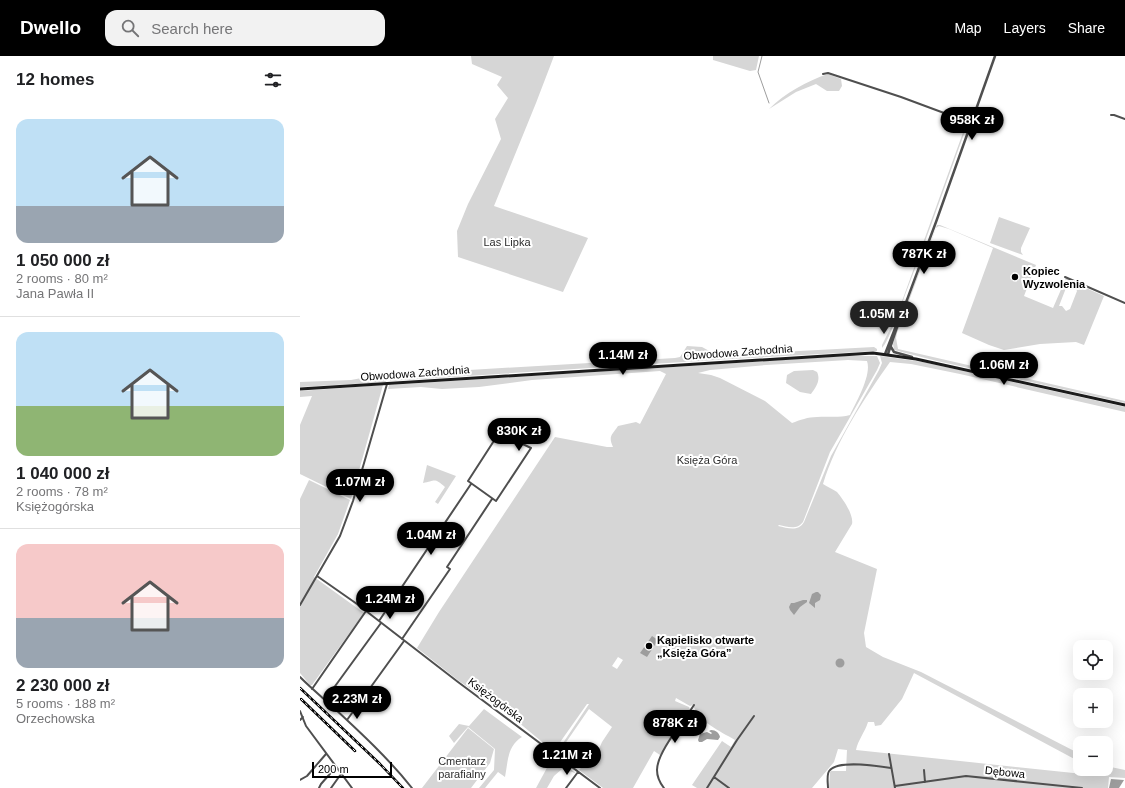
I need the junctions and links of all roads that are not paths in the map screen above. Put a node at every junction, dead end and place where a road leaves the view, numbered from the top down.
1 (995, 56) edge
2 (823, 74) dead end
3 (1111, 115) dead end
4 (1125, 118) edge
5 (971, 123) junction
6 (1065, 277) dead end
7 (1125, 303) edge
8 (898, 324) junction
9 (891, 346) junction
10 (886, 354) junction
11 (915, 358) junction
12 (388, 384) junction
13 (300, 389) edge
14 (1125, 405) edge
15 (471, 484) junction
16 (492, 499) junction
17 (316, 576) junction
18 (300, 605) edge
19 (366, 611) junction
20 (380, 622) junction
21 (403, 640) junction
22 (300, 677) edge
23 (312, 689) junction
24 (325, 700) junction
25 (694, 705) dead end
26 (300, 711) edge
27 (754, 716) dead end
28 (303, 717) junction
29 (300, 720) edge
30 (347, 720) junction
31 (326, 754) junction
32 (889, 754) dead end
33 (336, 767) junction
34 (891, 768) junction
35 (924, 770) dead end
36 (578, 772) junction
37 (341, 774) junction
38 (714, 777) junction
39 (300, 780) edge
40 (925, 782) junction
41 (895, 787) edge
42 (319, 788) edge
43 (331, 788) edge
44 (352, 788) edge
45 (412, 788) edge
46 (566, 788) edge
47 (600, 788) edge
48 (664, 788) edge
49 (707, 788) edge
50 (730, 788) edge
51 (828, 788) edge
52 (1082, 788) edge

1 - 5 street
2 - 5 street
3 - 4 street
5 - 8 street
6 - 7 street
8 - 9 street
8 - 10 street
9 - 10 street
9 - 11 street
10 - 11 main road, Obwodowa Zachodnia
10 - 12 main road, Obwodowa Zachodnia
11 - 14 main road, Obwodowa Zachodnia
12 - 13 main road, Obwodowa Zachodnia
12 - 17 street
15 - 16 street
15 - 16 street
15 - 20 street
16 - 21 street
17 - 18 street
17 - 19 street, Księżogórska
19 - 20 street, Księżogórska
19 - 23 street
20 - 21 street, Księżogórska
20 - 24 street
21 - 30 street
21 - 36 street, Księżogórska
22 - 23 street
23 - 24 street
24 - 30 street
25 - 48 street
26 - 28 street
27 - 38 street
28 - 29 street
28 - 31 street
30 - 45 street
31 - 33 street
31 - 39 street
32 - 34 street
33 - 37 street
33 - 42 street
34 - 41 street
34 - 51 street
35 - 40 street
36 - 46 street
36 - 47 street, Księżogórska
37 - 43 street
37 - 44 street
38 - 49 street
38 - 50 street
40 - 41 street, Dębowa
40 - 52 street, Dębowa

